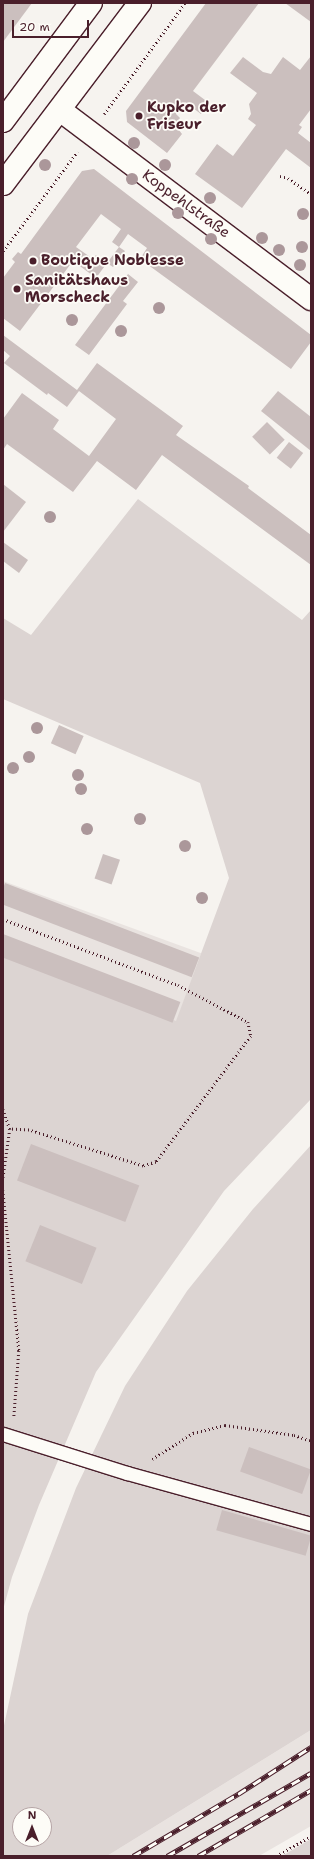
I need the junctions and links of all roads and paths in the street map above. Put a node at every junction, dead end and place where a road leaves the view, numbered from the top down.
1 (91, 3) edge
2 (140, 3) edge
3 (60, 110) junction
4 (3, 121) edge
5 (280, 176) dead end
6 (3, 184) edge
7 (311, 194) edge
8 (311, 299) edge
9 (3, 919) edge
10 (3, 1109) edge
11 (10, 1130) junction
12 (3, 1179) edge
13 (3, 1190) edge
14 (7, 1436) edge
15 (311, 1441) edge
16 (127, 1473) junction
17 (311, 1524) edge
18 (311, 1836) edge
19 (276, 1856) edge

1 - 4 street
2 - 3 street
3 - 6 street
3 - 8 street, Koppehlstraße
5 - 7 path
9 - 11 path
10 - 11 path
11 - 12 path
13 - 14 path
14 - 16 lane
15 - 16 path
16 - 17 lane
18 - 19 path

